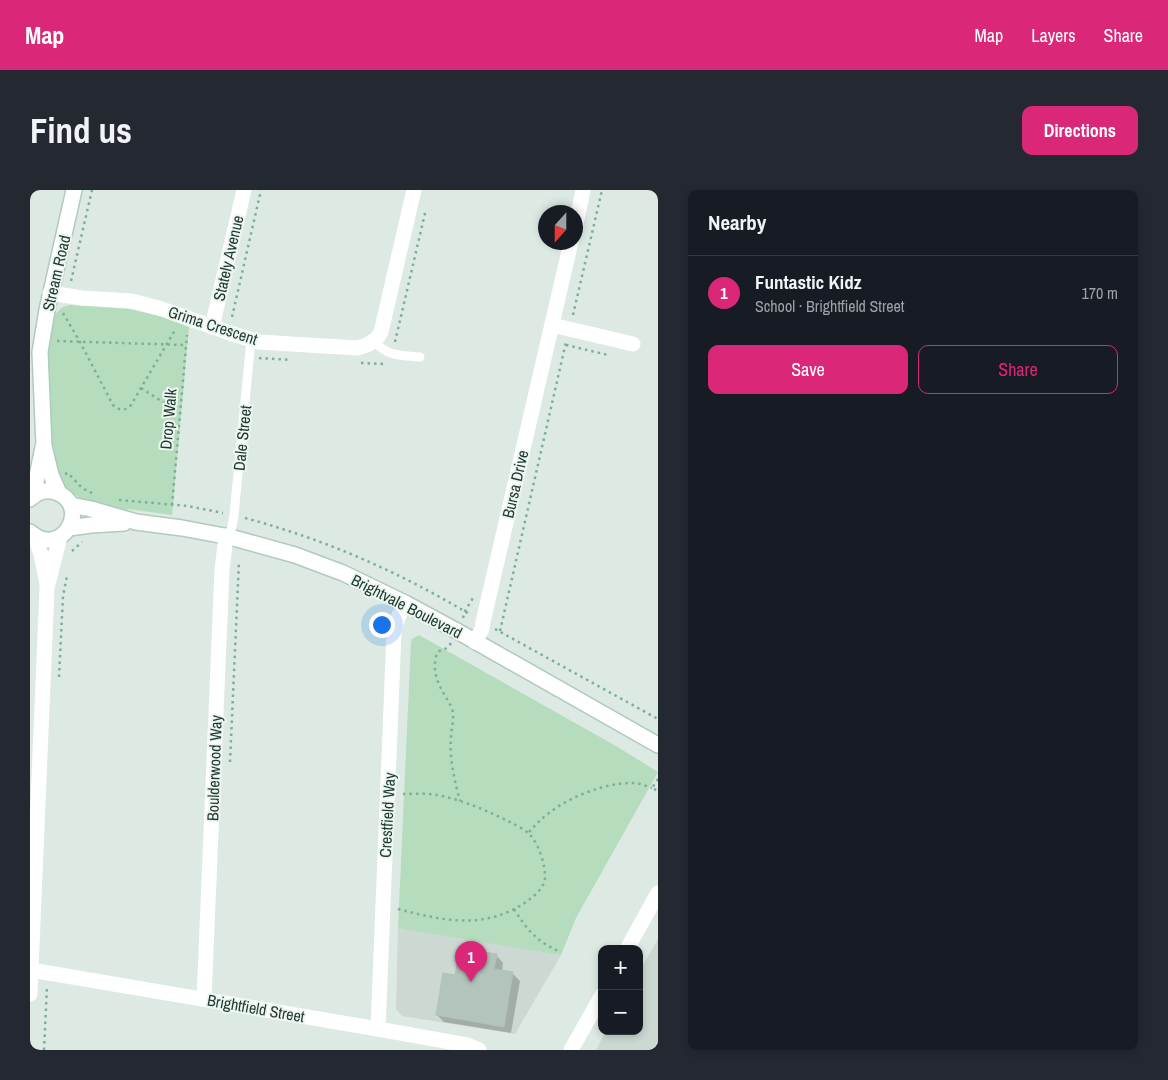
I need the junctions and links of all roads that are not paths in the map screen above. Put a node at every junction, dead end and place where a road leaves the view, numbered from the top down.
1 (74, 190) edge
2 (244, 190) edge
3 (414, 190) edge
4 (583, 190) edge
5 (580, 205) edge
6 (569, 250) edge
7 (50, 293) junction
8 (552, 325) junction
9 (212, 327) junction
10 (251, 340) junction
11 (374, 341) junction
12 (633, 344) dead end
13 (420, 357) dead end
14 (44, 446) junction
15 (58, 493) junction
16 (31, 497) edge
17 (71, 505) junction
18 (136, 522) junction
19 (65, 533) junction
20 (32, 534) edge
21 (228, 536) junction
22 (47, 588) junction
23 (405, 603) junction
24 (475, 642) junction
25 (658, 745) edge
26 (658, 893) edge
27 (629, 945) edge
28 (31, 970) edge
29 (30, 994) edge
30 (204, 1000) junction
31 (598, 1002) edge
32 (378, 1028) junction
33 (479, 1050) edge
34 (571, 1050) edge

1 - 7 street, Stream Road
2 - 9 street, Stately Avenue
3 - 11 street
4 - 5 street
6 - 8 street, Bursa Drive
7 - 9 street, Grima Crescent
7 - 14 street, Stream Road
8 - 12 street
8 - 24 street, Bursa Drive
9 - 10 street, Grima Crescent
10 - 11 street, Grima Crescent
10 - 21 lane, Dale Street
11 - 13 lane
14 - 15 street, Stream Road
14 - 16 street, Stream Road
15 - 16 street
15 - 17 street
17 - 18 street, Brightvale Boulevard
17 - 19 street
18 - 19 street, Brightvale Boulevard
18 - 21 street, Brightvale Boulevard
19 - 20 street, Brightvale Boulevard
19 - 22 street
20 - 22 street
21 - 23 street, Brightvale Boulevard
21 - 30 street, Boulderwood Way
22 - 28 street
23 - 24 street, Brightvale Boulevard
23 - 32 street, Crestfield Way
24 - 25 street, Brightvale Boulevard
26 - 27 street
28 - 29 street
28 - 30 street, Brightfield Street
30 - 32 street, Brightfield Street
31 - 34 street
32 - 33 street, Brightfield Street

